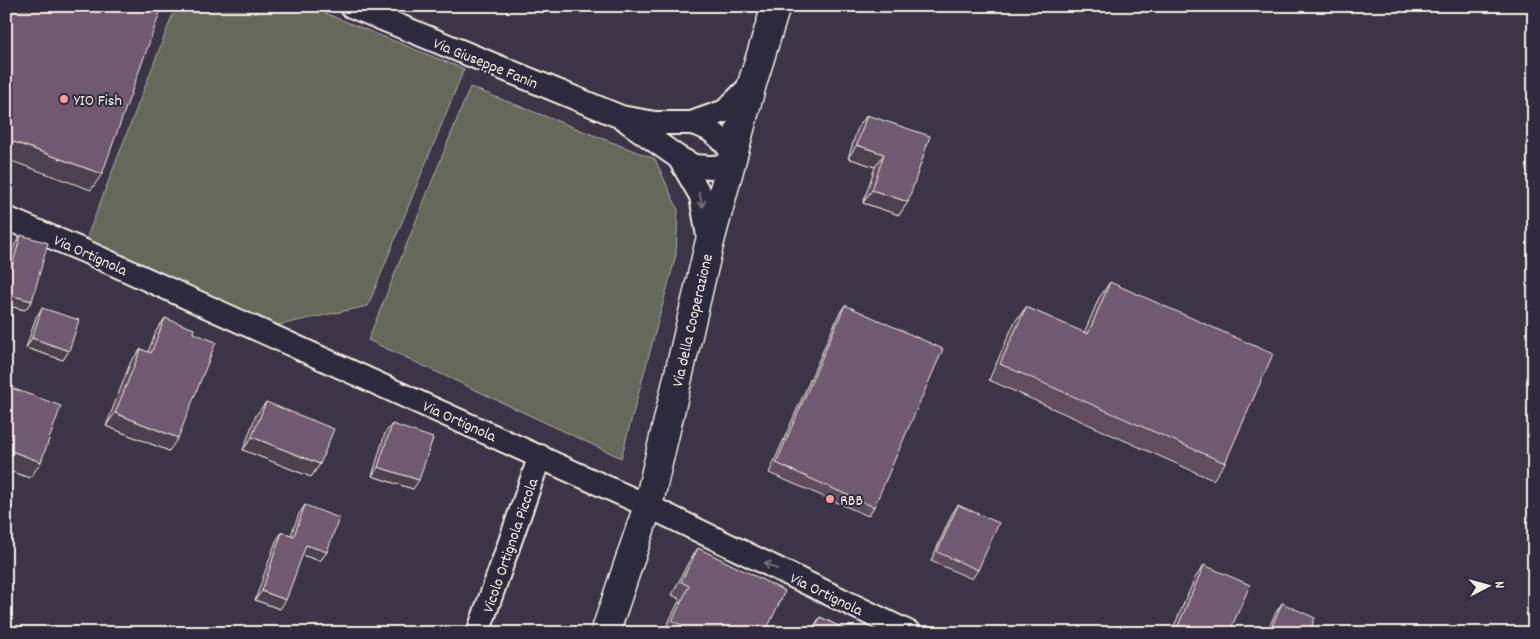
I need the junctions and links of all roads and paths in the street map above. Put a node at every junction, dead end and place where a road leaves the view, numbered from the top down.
1 (248, 6) edge
2 (351, 6) edge
3 (776, 6) edge
4 (266, 14) dead end
5 (752, 84) junction
6 (621, 117) junction
7 (692, 123) junction
8 (679, 158) junction
9 (732, 159) junction
10 (6, 218) edge
11 (709, 245) junction
12 (540, 456) junction
13 (648, 506) junction
14 (478, 633) edge
15 (605, 633) edge
16 (910, 633) edge

1 - 4 path
2 - 6 street, Via Giuseppe Fanin
3 - 5 street, Via della Cooperazione
5 - 7 street, Via Giuseppe Fanin
5 - 9 street, Via della Cooperazione
6 - 7 street, Via Giuseppe Fanin
6 - 8 street, Via Giuseppe Fanin
7 - 9 street, Via Giuseppe Fanin
8 - 9 street, Via Giuseppe Fanin
8 -> 11 street, Via Giuseppe Fanin
9 - 11 street, Via della Cooperazione
10 - 12 street, Via Ortignola
11 - 13 street, Via della Cooperazione
12 - 13 street, Via Ortignola
12 - 14 street, Vicolo Ortignola Piccola
13 - 15 street, Via della Cooperazione
16 -> 13 street, Via Ortignola

